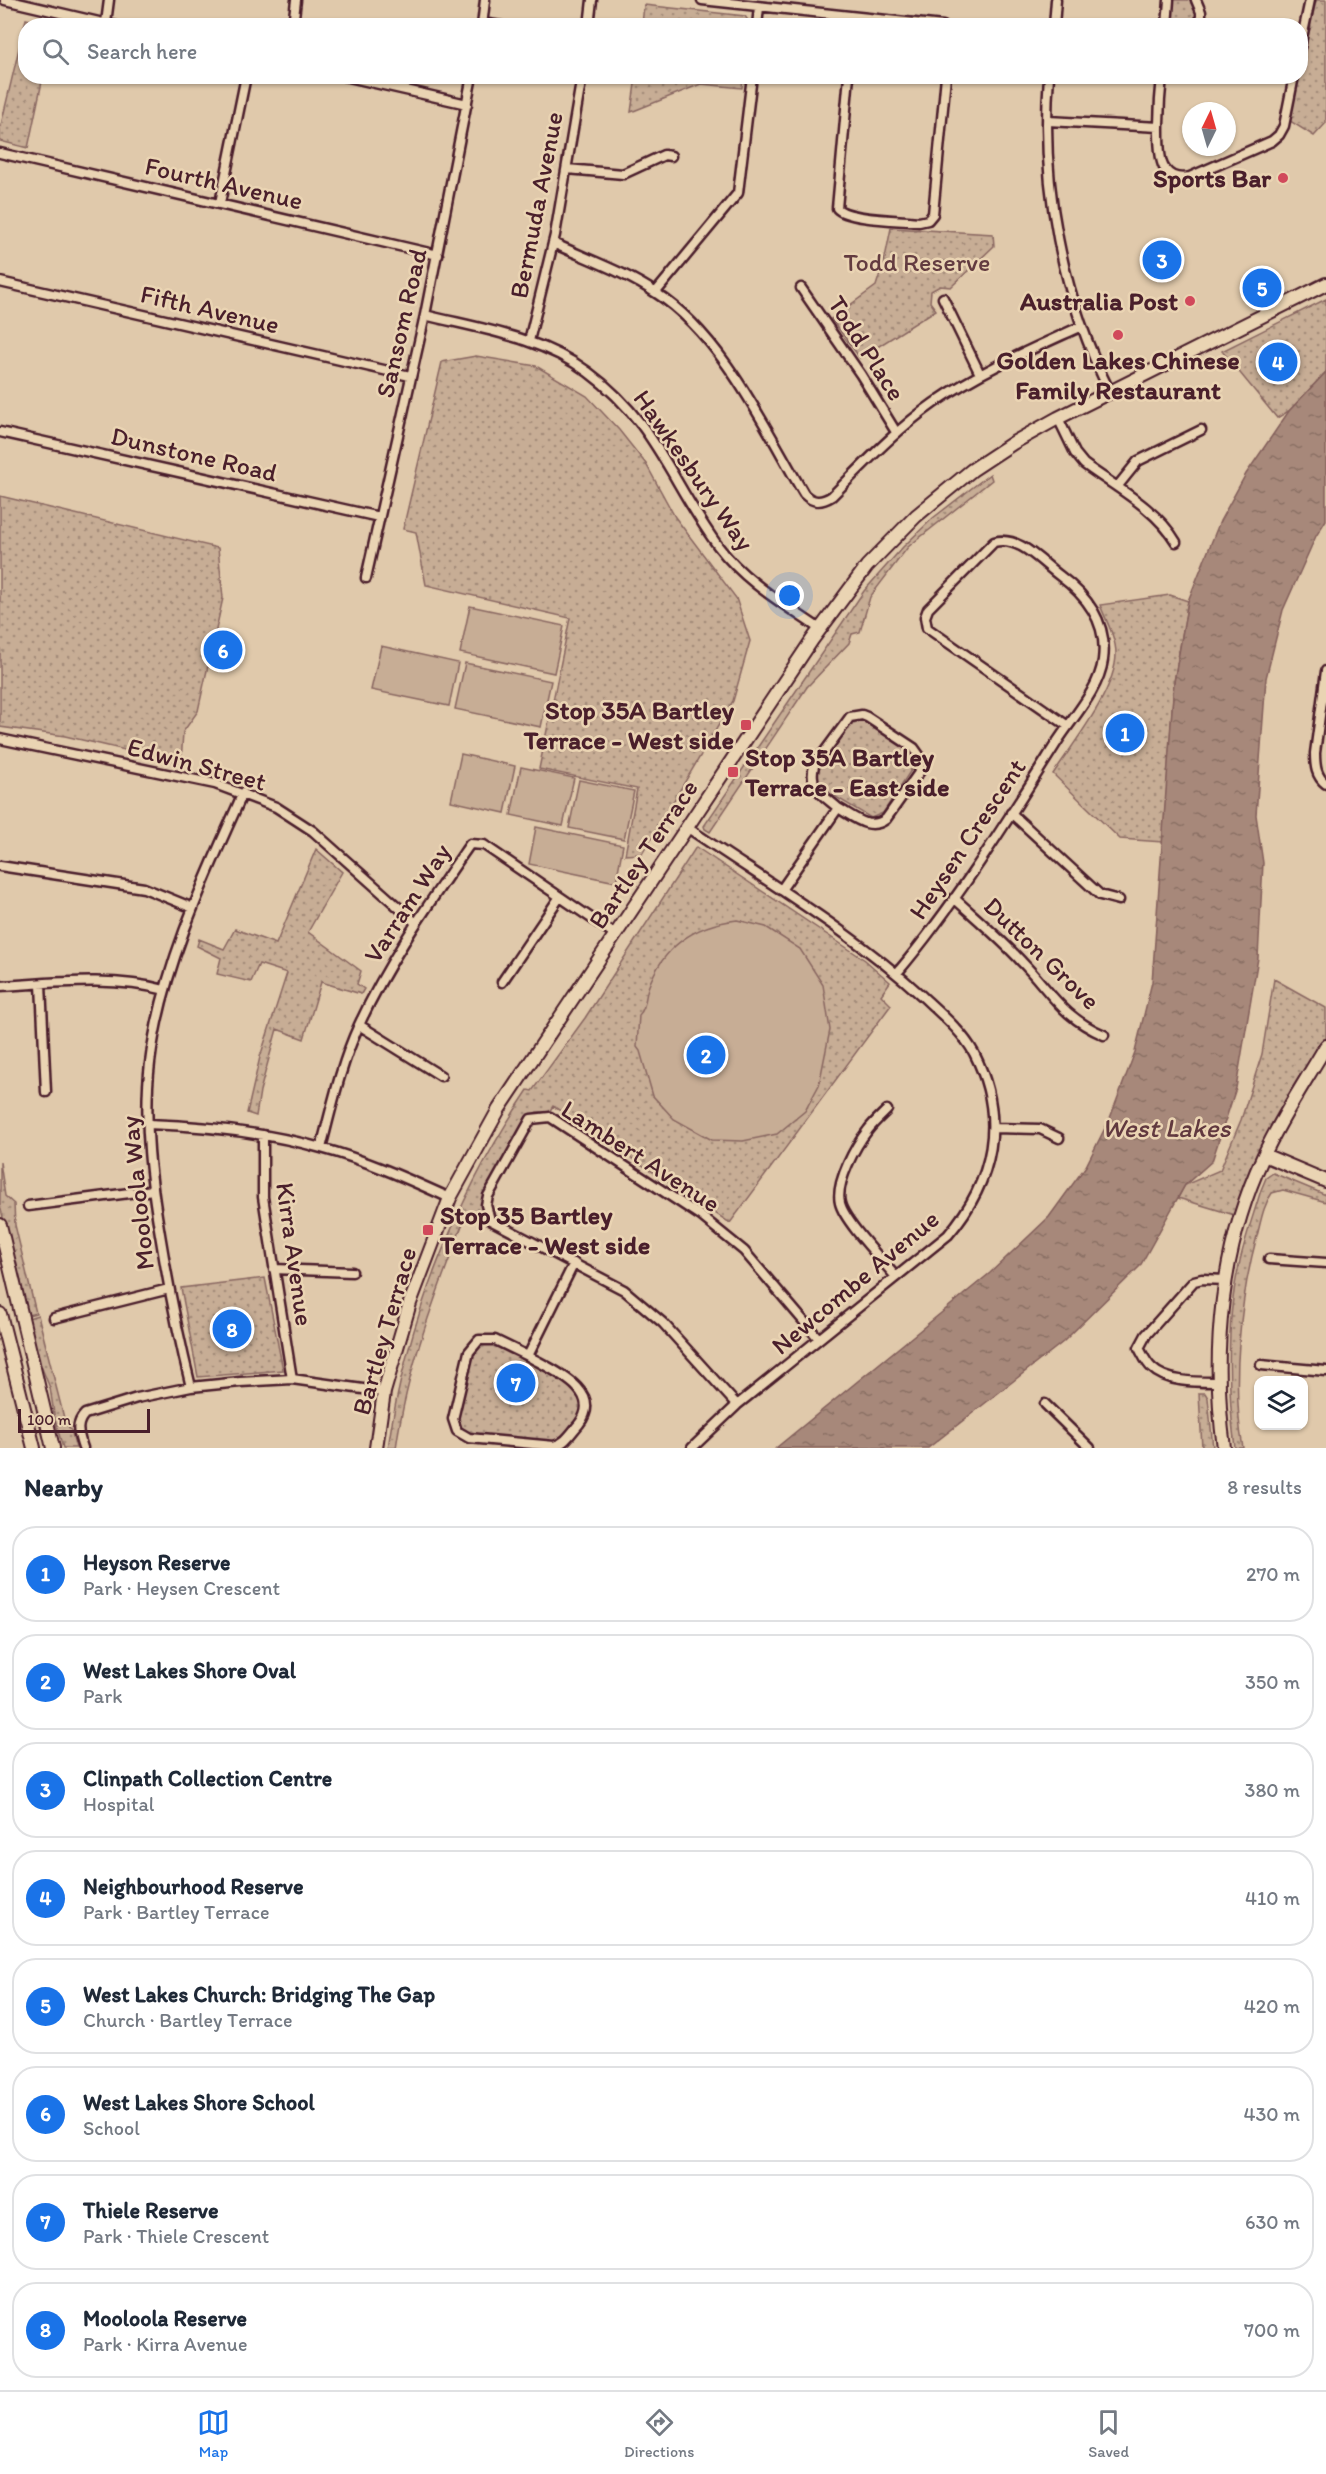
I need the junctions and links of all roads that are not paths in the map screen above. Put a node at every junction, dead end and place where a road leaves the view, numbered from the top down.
1 (5, 0) edge
2 (109, 0) edge
3 (296, 0) edge
4 (485, 0) edge
5 (592, 0) edge
6 (702, 0) edge
7 (1056, 0) edge
8 (1169, 0) edge
9 (1196, 0) edge
10 (1310, 0) edge
11 (759, 7) junction
12 (84, 18) edge
13 (107, 18) edge
14 (294, 18) edge
15 (483, 18) edge
16 (590, 18) edge
17 (758, 18) edge
18 (829, 18) edge
19 (1055, 18) edge
20 (1168, 18) edge
21 (1202, 18) edge
22 (1306, 18) edge
23 (244, 84) edge
24 (379, 84) edge
25 (471, 84) edge
26 (581, 84) edge
27 (751, 84) edge
28 (848, 84) edge
29 (945, 84) edge
30 (1049, 84) edge
31 (1163, 84) edge
32 (1292, 84) edge
33 (467, 104) junction
34 (1048, 121) junction
35 (1159, 127) junction
36 (0, 153) edge
37 (672, 156) dead end
38 (567, 169) junction
39 (220, 204) junction
40 (553, 243) junction
41 (438, 255) junction
42 (0, 282) edge
43 (1326, 285) edge
44 (801, 288) dead end
45 (656, 292) junction
46 (943, 298) dead end
47 (425, 315) junction
48 (1082, 326) junction
49 (529, 341) junction
50 (980, 374) junction
51 (410, 376) junction
52 (1111, 393) junction
53 (1058, 418) junction
54 (1201, 430) dead end
55 (0, 432) edge
56 (896, 432) junction
57 (1117, 487) junction
58 (379, 517) junction
59 (1176, 542) dead end
60 (366, 578) dead end
61 (820, 629) junction
62 (1326, 671) edge
63 (1068, 726) junction
64 (0, 740) edge
65 (1326, 784) edge
66 (243, 793) junction
67 (838, 808) junction
68 (1011, 813) junction
69 (688, 828) junction
70 (0, 866) edge
71 (781, 890) junction
72 (559, 898) junction
73 (954, 898) junction
74 (1119, 900) dead end
75 (193, 908) junction
76 (416, 923) junction
77 (616, 935) junction
78 (897, 973) junction
79 (502, 982) dead end
80 (41, 984) junction
81 (0, 986) edge
82 (165, 990) junction
83 (359, 1025) junction
84 (1104, 1035) dead end
85 (1326, 1046) edge
86 (441, 1076) dead end
87 (46, 1092) dead end
88 (887, 1110) dead end
89 (148, 1124) junction
90 (994, 1128) junction
91 (263, 1135) junction
92 (1059, 1138) dead end
93 (321, 1148) junction
94 (1264, 1155) junction
95 (1326, 1181) edge
96 (153, 1190) junction
97 (450, 1198) junction
98 (28, 1206) dead end
99 (0, 1225) edge
100 (1269, 1259) dead end
101 (574, 1263) junction
102 (1326, 1263) edge
103 (274, 1269) junction
104 (352, 1272) dead end
105 (896, 1277) junction
106 (1226, 1280) junction
107 (170, 1289) junction
108 (0, 1314) edge
109 (54, 1318) dead end
110 (819, 1339) junction
111 (528, 1356) junction
112 (1261, 1365) dead end
113 (1326, 1371) edge
114 (292, 1378) junction
115 (1218, 1382) junction
116 (191, 1387) junction
117 (384, 1392) junction
118 (1045, 1404) dead end
119 (737, 1405) junction
120 (34, 1448) edge
121 (53, 1448) edge
122 (82, 1448) edge
123 (376, 1448) edge
124 (692, 1448) edge
125 (1090, 1448) edge
126 (1224, 1448) edge

1 - 12 street
2 - 13 street
3 - 14 street
4 - 15 street
5 - 16 street
6 - 11 street
7 - 19 street
8 - 20 street
9 - 21 street
10 - 22 street
11 - 17 street
11 - 18 street
23 - 39 street
24 - 33 street
25 - 33 street, Sansom Road
26 - 38 street, Bermuda Avenue
27 - 45 street
28 - 29 street
30 - 34 street
31 - 35 street
32 - 35 street
33 - 41 street, Sansom Road
34 - 35 street
34 - 48 street
36 - 39 street, Fourth Avenue
37 - 38 street
38 - 40 street, Bermuda Avenue
39 - 41 street, Fourth Avenue
40 - 45 street
40 - 49 street, Bermuda Avenue
41 - 47 street, Sansom Road
42 - 51 street, Fifth Avenue
43 - 52 street, Bartley Terrace
44 - 56 street, Todd Place
45 - 56 street
46 - 50 street
47 - 49 street, Hawkesbury Way
47 - 51 street, Sansom Road
48 - 50 street
48 - 52 street
49 - 61 street, Hawkesbury Way
50 - 56 street
51 - 58 street, Sansom Road
52 - 53 street, Bartley Terrace
53 - 57 street
53 - 61 street, Bartley Terrace
54 - 57 street
55 - 58 street, Dunstone Road
57 - 59 street
58 - 60 street, Sansom Road
61 - 69 street, Bartley Terrace
62 - 65 street
63 - 63 street, Heysen Crescent
63 - 68 street, Heysen Crescent
64 - 66 street, Edwin Street
66 - 75 street, Mooloola Way
66 - 76 street, Edwin Street
67 - 67 street
67 - 71 street
68 - 73 street, Heysen Crescent
68 - 74 street
69 - 71 street, Newcombe Avenue
69 - 77 street, Bartley Terrace
70 - 75 street
71 - 78 street, Newcombe Avenue
72 - 76 street, Varram Way
72 - 77 street, Varram Way
72 - 79 street
73 - 78 street, Heysen Crescent
73 - 84 street, Dutton Grove
75 - 82 street, Mooloola Way
76 - 83 street, Varram Way
77 - 97 street, Bartley Terrace
78 - 90 street, Newcombe Avenue
80 - 81 street
80 - 82 street
80 - 87 street
82 - 89 street, Mooloola Way
83 - 86 street
83 - 93 street, Varram Way
85 - 94 street
88 - 105 street
89 - 91 street
89 - 96 street, Mooloola Way
90 - 92 street
90 - 105 street, Newcombe Avenue
91 - 93 street
91 - 103 street, Kirra Avenue
93 - 97 street
94 - 95 street
94 - 106 street
96 - 98 street
96 - 107 street, Mooloola Way
97 - 117 street, Bartley Terrace
99 - 121 street
100 - 102 street
101 - 110 street, Lambert Avenue
101 - 111 street
101 - 119 street, Lambert Avenue
103 - 104 street
103 - 114 street, Kirra Avenue
105 - 110 street, Newcombe Avenue
106 - 115 street
106 - 115 street
107 - 109 street
107 - 116 street, Mooloola Way
108 - 120 street
110 - 119 street, Newcombe Avenue
111 - 111 street
112 - 113 street
114 - 116 street
114 - 117 street
115 - 126 street
116 - 122 street
117 - 123 street, Bartley Terrace
118 - 125 street
119 - 124 street, Newcombe Avenue

